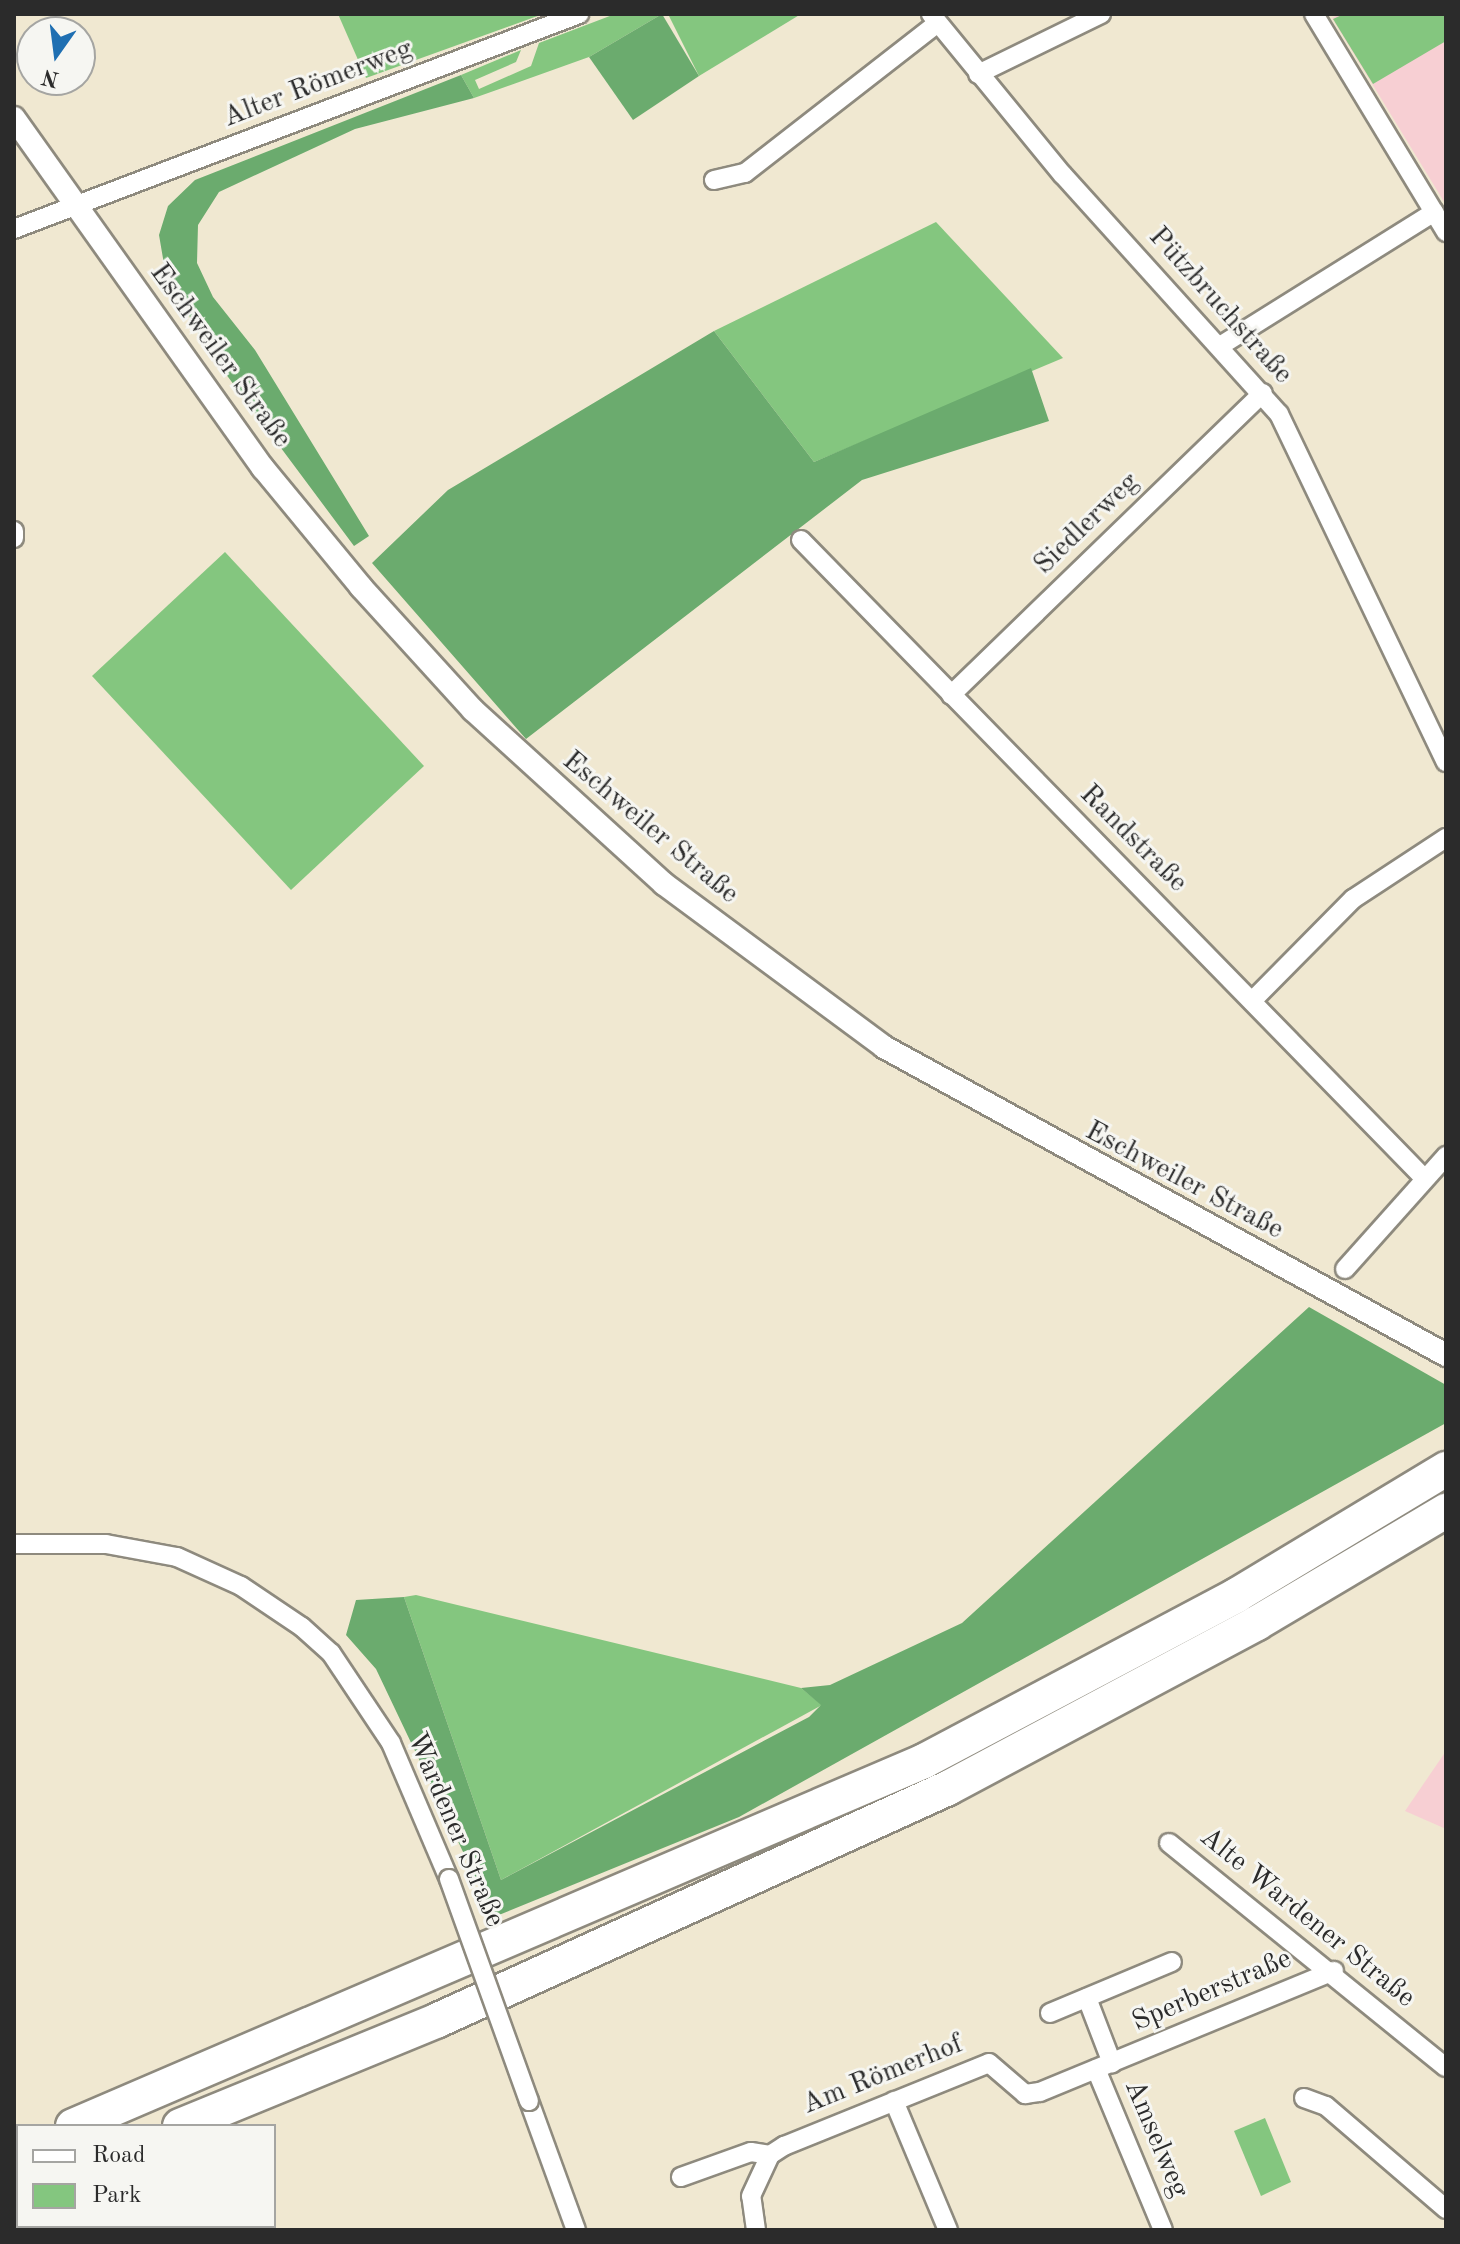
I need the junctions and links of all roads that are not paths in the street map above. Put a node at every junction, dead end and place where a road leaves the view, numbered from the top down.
1 (579, 14) edge
2 (1101, 14) edge
3 (1314, 14) edge
4 (935, 19) edge
5 (978, 74) junction
6 (14, 118) edge
7 (714, 180) dead end
8 (76, 206) junction
9 (1434, 212) junction
10 (14, 229) edge
11 (1446, 232) edge
12 (1223, 344) junction
13 (1263, 393) junction
14 (14, 531) edge
15 (14, 538) edge
16 (801, 540) dead end
17 (951, 695) junction
18 (1446, 762) edge
19 (1446, 838) edge
20 (1252, 1001) junction
21 (1446, 1156) edge
22 (1424, 1178) junction
23 (1345, 1269) dead end
24 (1446, 1355) edge
25 (1446, 1469) edge
26 (1446, 1511) edge
27 (14, 1544) edge
28 (1169, 1843) dead end
29 (1172, 1962) dead end
30 (1334, 1971) junction
31 (1087, 1998) junction
32 (1050, 2013) dead end
33 (1104, 2066) junction
34 (1446, 2067) edge
35 (1010, 2085) joint
36 (1304, 2098) dead end
37 (894, 2101) junction
38 (78, 2124) edge
39 (185, 2124) edge
40 (770, 2155) junction
41 (681, 2177) dead end
42 (1446, 2209) edge
43 (576, 2230) edge
44 (756, 2230) edge
45 (948, 2230) edge
46 (1163, 2230) edge

1 - 8 street, Alter Römerweg
2 - 5 street
3 - 9 street
4 - 5 street, Pützbruchstraße
4 - 7 street
5 - 12 street, Pützbruchstraße
6 - 8 street, Eschweiler Straße
8 - 10 street, Alter Römerweg
8 - 24 street, Eschweiler Straße
9 - 11 street
9 - 12 street
12 - 13 street, Pützbruchstraße
13 - 17 street, Siedlerweg
13 - 18 street, Pützbruchstraße
14 - 15 street
16 - 17 street, Randstraße
17 - 20 street, Randstraße
19 - 20 street
20 - 22 street, Randstraße
21 - 22 street
22 - 23 street
25 - 38 highway
26 - 39 highway
27 - 43 street, Wardener Straße, bridge
28 - 30 street, Alte Wardener Straße
29 - 31 street, Sperberstraße
30 - 33 street, Sperberstraße
30 - 34 street, Alte Wardener Straße
31 - 32 street, Sperberstraße
31 - 33 street, Sperberstraße
33 - 35 street, Sperberstraße
33 - 46 street, Amselweg
35 - 37 street, Am Römerhof
36 - 42 street
37 - 40 street, Am Römerhof
37 - 45 street
40 - 41 street, Am Römerhof
40 - 44 street

